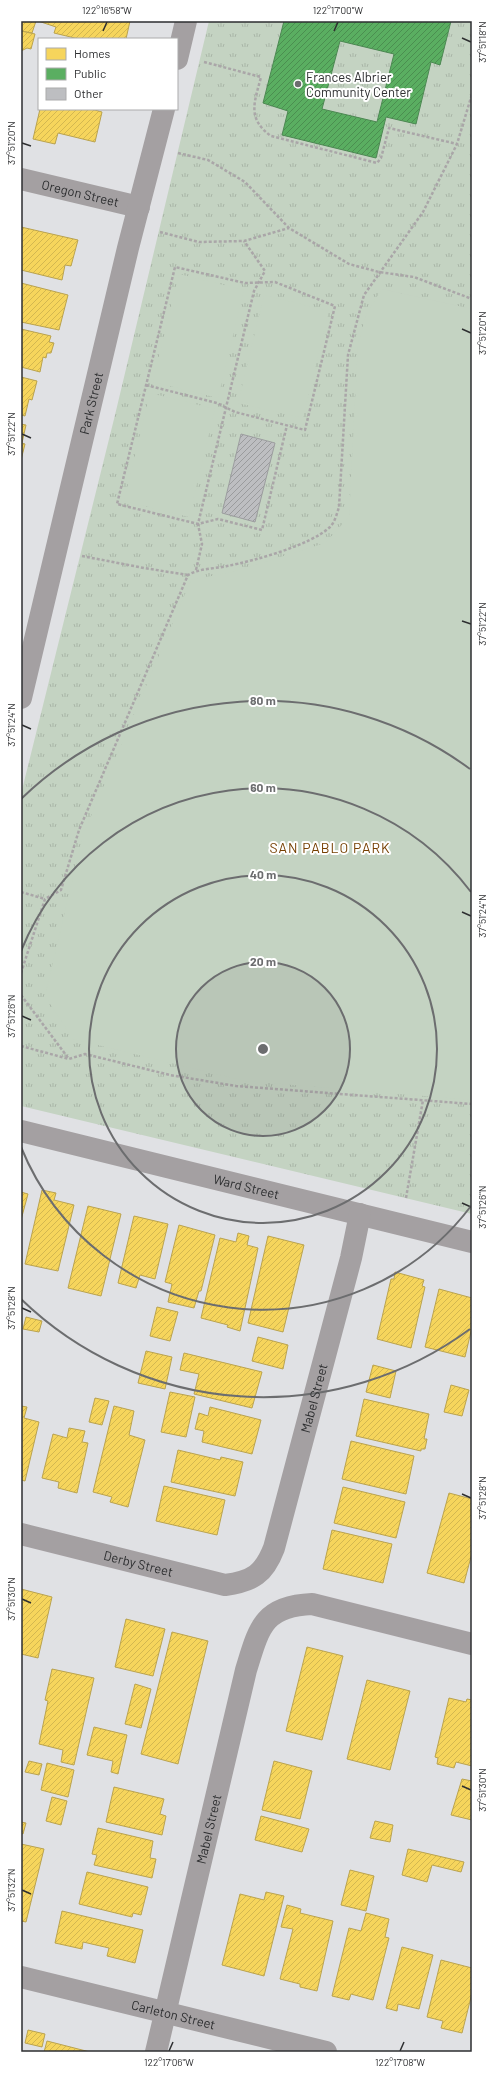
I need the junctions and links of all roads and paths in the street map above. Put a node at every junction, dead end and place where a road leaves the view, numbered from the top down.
1 (186, 21) edge
2 (178, 53) edge
3 (178, 57) edge
4 (472, 94) edge
5 (164, 110) edge
6 (457, 144) junction
7 (155, 148) junction
8 (21, 179) edge
9 (137, 217) junction
10 (289, 228) junction
11 (244, 241) junction
12 (379, 272) junction
13 (259, 283) junction
14 (472, 299) edge
15 (146, 385) junction
16 (226, 408) junction
17 (287, 425) junction
18 (198, 524) junction
19 (56, 550) junction
20 (196, 570) junction
21 (188, 575) junction
22 (21, 698) edge
23 (21, 892) edge
24 (45, 899) junction
25 (21, 973) edge
26 (21, 996) edge
27 (21, 1046) edge
28 (69, 1059) junction
29 (423, 1100) junction
30 (472, 1104) edge
31 (21, 1131) edge
32 (360, 1214) junction
33 (401, 1224) junction
34 (472, 1242) edge
35 (21, 1534) edge
36 (255, 1577) joint
37 (472, 1644) edge
38 (21, 1977) edge
39 (166, 2012) junction
40 (156, 2052) edge
41 (326, 2052) edge

1 - 2 street
3 - 6 path
4 - 6 path
5 - 7 street, Park Street
6 - 12 path
7 - 9 street, Park Street
7 - 10 path
8 - 9 street, Oregon Street
9 - 11 path
9 - 19 street, Park Street
10 - 11 path
10 - 12 path
11 - 13 path
12 - 14 path
12 - 20 path
13 - 15 path
13 - 16 path
13 - 17 path
15 - 16 path
15 - 18 path
16 - 17 path
16 - 18 path
17 - 18 path
18 - 20 path
19 - 21 path
19 - 22 street, Park Street
20 - 21 path
21 - 24 path
23 - 24 path
24 - 25 path
26 - 28 path
27 - 28 path
28 - 29 path
29 - 30 path
29 - 33 path
31 - 32 street, Ward Street
32 - 33 street, Ward Street
32 - 36 street, Mabel Street
33 - 34 street, Ward Street
35 - 36 street, Derby Street
37 - 39 street, Mabel Street
38 - 39 street, Carleton Street
39 - 40 street, Mabel Street
39 - 41 street, Carleton Street

